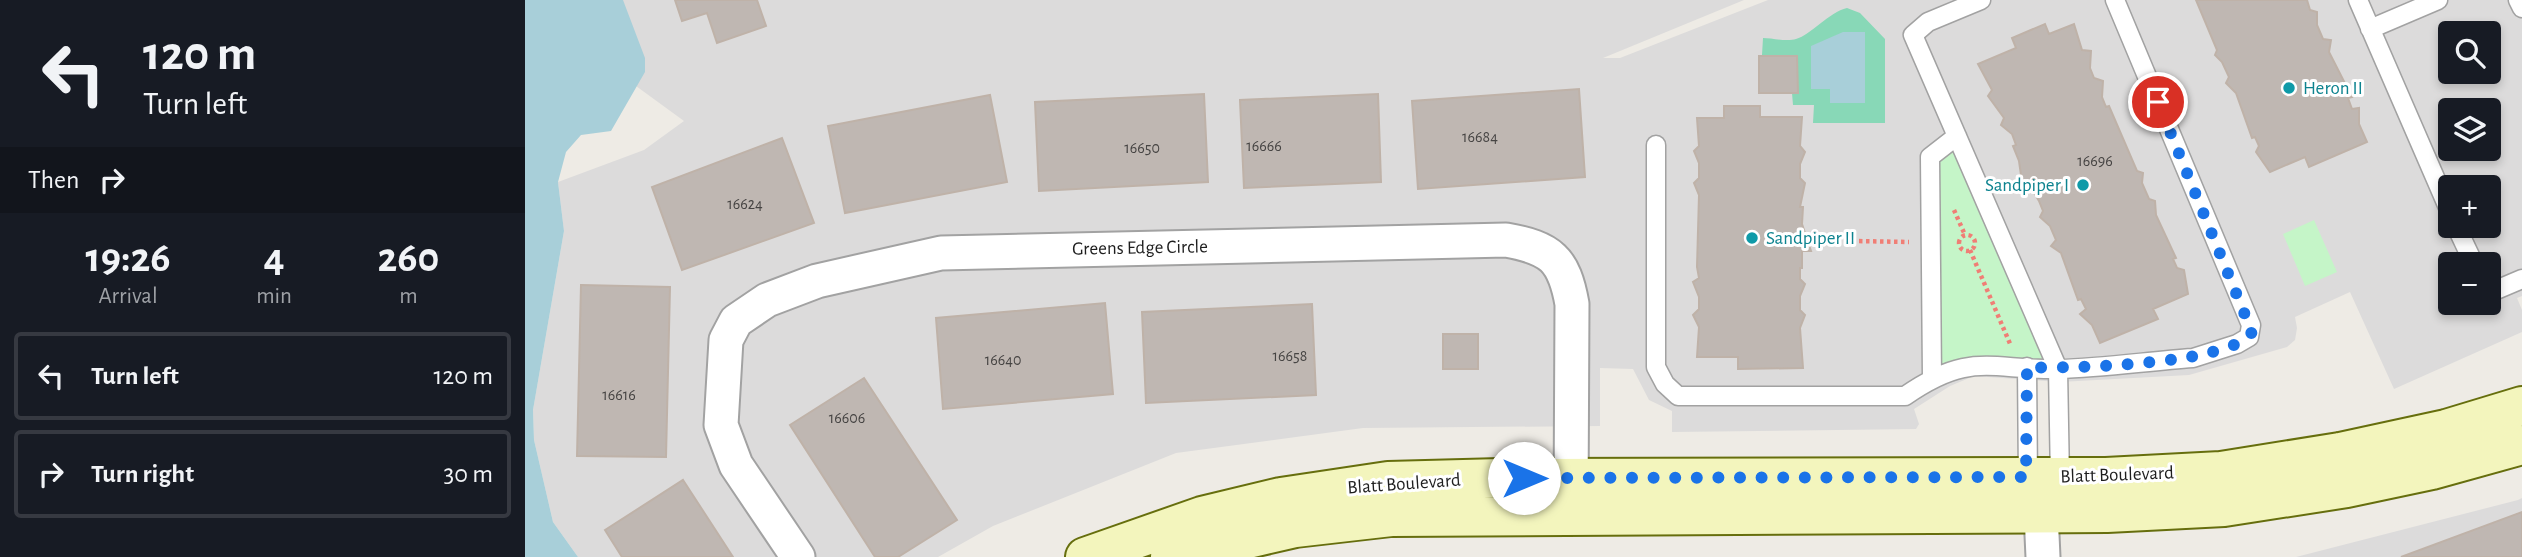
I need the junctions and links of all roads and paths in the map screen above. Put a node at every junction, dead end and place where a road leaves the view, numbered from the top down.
1 (1981, 0) edge
2 (2115, 0) edge
3 (2358, 0) edge
4 (2438, 0) edge
5 (2518, 0) edge
6 (2522, 8) edge
7 (2370, 29) junction
8 (1957, 136) junction
9 (1655, 145) dead end
10 (2438, 185) edge
11 (1970, 250) dead end
12 (2522, 279) edge
13 (2501, 288) edge
14 (2023, 366) junction
15 (2058, 369) junction
16 (1932, 378) junction
17 (2522, 406) edge
18 (2522, 445) edge
19 (2044, 477) junction
20 (1571, 496) junction
21 (2041, 513) junction
22 (798, 557) edge
23 (1086, 557) edge
24 (1170, 557) edge
25 (2043, 557) edge

1 - 8 lane
2 - 15 lane
3 - 7 lane
4 - 7 lane
5 - 6 lane
7 - 10 lane
8 - 15 lane
8 - 16 lane
9 - 16 lane
11 - 14 path
12 - 13 lane
14 - 15 lane
14 - 16 lane
14 - 19 lane
15 - 19 lane
17 - 19 street, Blatt Boulevard
18 - 21 street, Blatt Boulevard
19 - 20 street, Blatt Boulevard
19 - 21 lane
19 - 21 lane
20 - 21 street, Blatt Boulevard
20 - 22 street, Greens Edge Circle
20 - 23 street, Blatt Boulevard
20 - 24 street, Blatt Boulevard
21 - 25 street

